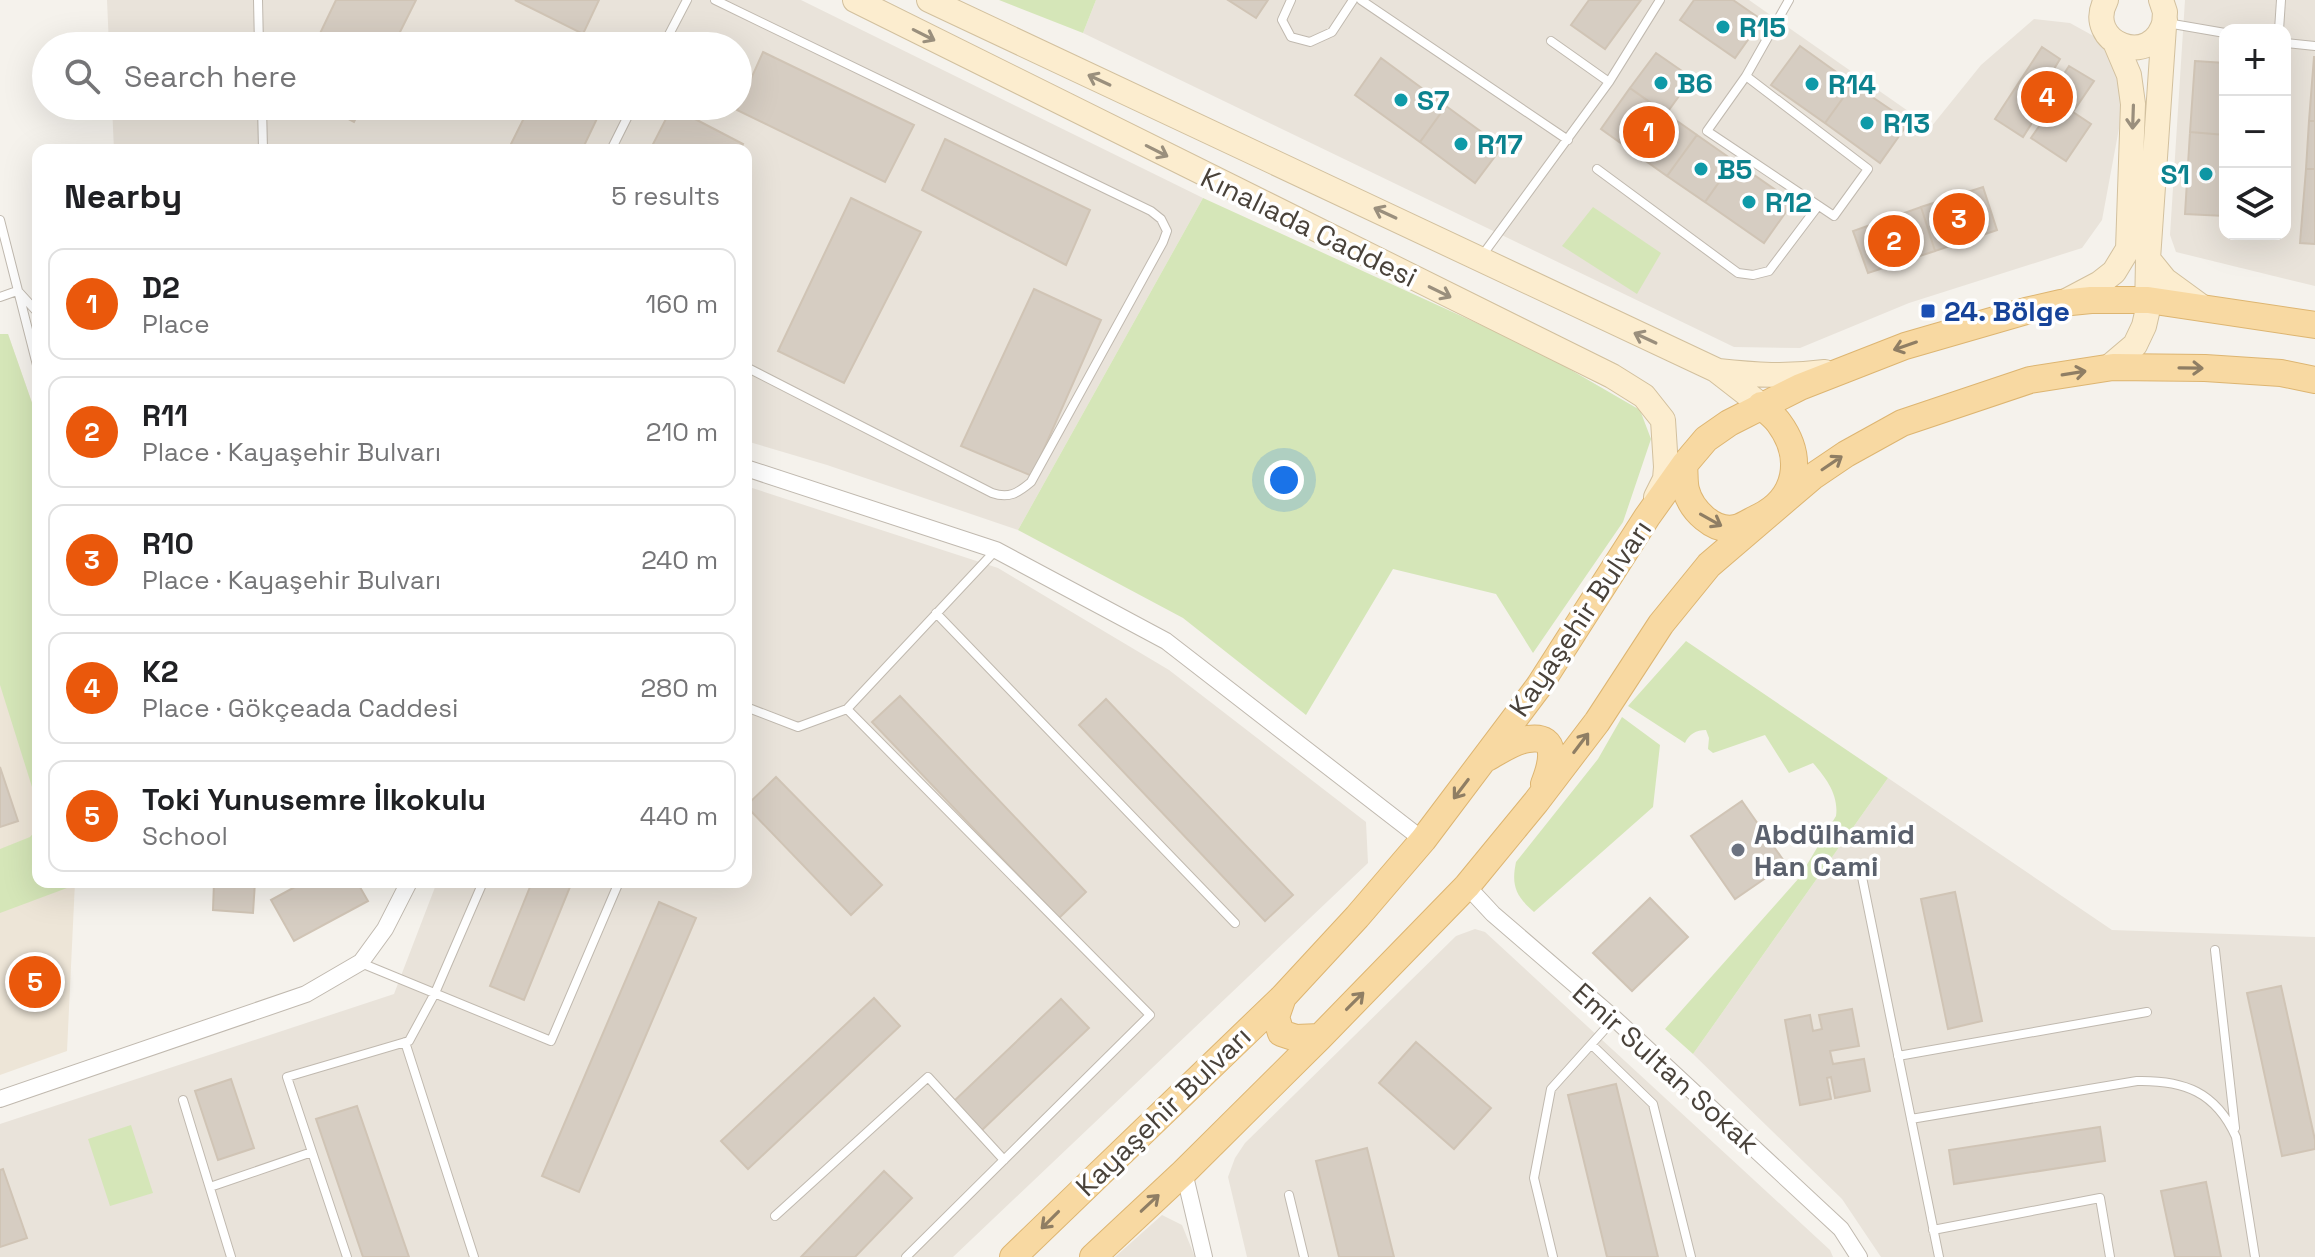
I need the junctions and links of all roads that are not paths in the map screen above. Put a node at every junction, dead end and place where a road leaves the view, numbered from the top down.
1 (258, 0) edge
2 (687, 0) edge
3 (715, 0) edge
4 (855, 0) edge
5 (929, 0) edge
6 (1291, 0) edge
7 (1353, 0) edge
8 (1361, 0) edge
9 (1660, 0) edge
10 (1789, 0) edge
11 (2106, 0) edge
12 (2281, 0) edge
13 (2164, 8) edge
14 (2279, 24) edge
15 (2219, 31) edge
16 (259, 32) edge
17 (670, 32) edge
18 (1551, 41) dead end
19 (2115, 42) junction
20 (2291, 44) edge
21 (2315, 46) edge
22 (1746, 76) junction
23 (1609, 82) junction
24 (262, 120) edge
25 (626, 120) edge
26 (1568, 140) junction
27 (263, 144) edge
28 (614, 144) edge
29 (1597, 169) dead end
30 (1818, 206) junction
31 (0, 220) edge
32 (1480, 258) junction
33 (2148, 259) junction
34 (17, 291) junction
35 (0, 297) edge
36 (2148, 300) junction
37 (2061, 303) junction
38 (32, 307) edge
39 (2202, 307) junction
40 (2315, 325) edge
41 (32, 347) edge
42 (2109, 367) junction
43 (1847, 369) junction
44 (752, 370) edge
45 (1716, 370) junction
46 (2315, 380) edge
47 (1761, 405) junction
48 (1663, 420) junction
49 (1684, 465) junction
50 (752, 470) edge
51 (1771, 511) junction
52 (1647, 517) junction
53 (996, 550) junction
54 (936, 613) junction
55 (752, 709) edge
56 (847, 709) junction
57 (1482, 761) junction
58 (1536, 802) junction
59 (1423, 840) junction
60 (1861, 872) dead end
61 (1467, 886) junction
62 (406, 888) edge
63 (480, 888) edge
64 (616, 888) edge
65 (1235, 923) dead end
66 (2215, 950) dead end
67 (361, 962) junction
68 (435, 993) junction
69 (1283, 997) junction
70 (2147, 1012) dead end
71 (1615, 1019) junction
72 (1320, 1037) junction
73 (405, 1042) junction
74 (1592, 1045) junction
75 (1898, 1056) junction
76 (0, 1099) edge
77 (183, 1100) dead end
78 (1911, 1119) junction
79 (2236, 1137) junction
80 (312, 1152) junction
81 (1004, 1160) junction
82 (1184, 1172) junction
83 (210, 1187) junction
84 (1289, 1195) dead end
85 (775, 1216) dead end
86 (1933, 1230) junction
87 (231, 1257) edge
88 (347, 1257) edge
89 (474, 1257) edge
90 (906, 1257) edge
91 (1013, 1257) edge
92 (1093, 1257) edge
93 (1204, 1257) edge
94 (1304, 1257) edge
95 (1553, 1257) edge
96 (1691, 1257) edge
97 (1859, 1257) edge
98 (1939, 1257) edge
99 (2110, 1257) edge
100 (2255, 1257) edge

1 - 16 lane
2 - 17 lane
3 - 44 lane
4 -> 48 main road, Kınalıada Caddesi
32 -> 5 main road, Kınalıada Caddesi
6 - 7 lane
8 - 26 lane
9 - 23 lane
10 - 22 lane
11 - 19 main road
12 - 14 lane
13 - 15 lane
13 - 19 main road
13 - 33 main road
18 - 23 lane
19 -> 37 main road
20 - 21 lane
22 - 30 lane
22 - 30 lane
23 - 26 lane
24 - 27 lane
25 - 28 lane
26 - 32 lane
29 - 30 lane
31 - 34 lane
45 -> 32 main road, Kınalıada Caddesi
33 - 36 main road
33 - 39 main road
34 - 35 lane
34 - 38 lane
34 - 41 lane
36 - 37 main road, Kayaşehir Bulvarı
36 - 39 main road, Kayaşehir Bulvarı
36 - 42 main road
37 -> 43 main road, Kayaşehir Bulvarı
39 - 40 main road, Kayaşehir Bulvarı
42 -> 46 main road, Kayaşehir Bulvarı
51 -> 42 main road, Kayaşehir Bulvarı
43 - 45 main road
43 - 47 main road, Kayaşehir Bulvarı
45 - 47 main road, Kınalıada Caddesi
47 - 49 main road, Kayaşehir Bulvarı
47 - 51 main road
48 - 49 main road, Kınalıada Caddesi
48 - 52 main road
49 -> 51 main road
49 - 52 main road, Kayaşehir Bulvarı
50 - 53 street
58 -> 51 main road, Kayaşehir Bulvarı
52 - 57 main road, Kayaşehir Bulvarı
53 - 54 lane
53 - 59 street
54 - 56 lane
54 - 65 lane
55 - 56 lane
56 - 81 lane
57 - 58 main road
57 -> 59 main road, Kayaşehir Bulvarı
58 - 61 main road, Kayaşehir Bulvarı
59 - 69 main road, Kayaşehir Bulvarı
60 - 75 lane
61 - 71 street, Emir Sultan Sokak
72 -> 61 main road, Kayaşehir Bulvarı
62 - 67 street
63 - 68 lane
64 - 68 lane
66 - 79 lane
67 - 68 lane
67 - 76 street
68 - 73 lane
69 - 72 main road
69 -> 91 main road, Kayaşehir Bulvarı
70 - 75 lane
71 - 74 lane
71 - 97 street, Emir Sultan Sokak
72 - 82 main road, Kayaşehir Bulvarı
73 - 80 lane
73 - 89 lane
74 - 95 lane
74 - 96 lane
75 - 78 lane
77 - 83 lane
78 - 79 lane
78 - 86 lane
79 - 100 lane
80 - 83 lane
80 - 88 lane
81 - 85 lane
81 - 90 lane
92 -> 82 main road, Kayaşehir Bulvarı
82 - 93 street
83 - 87 lane
84 - 94 lane
86 - 98 lane
86 - 99 lane

